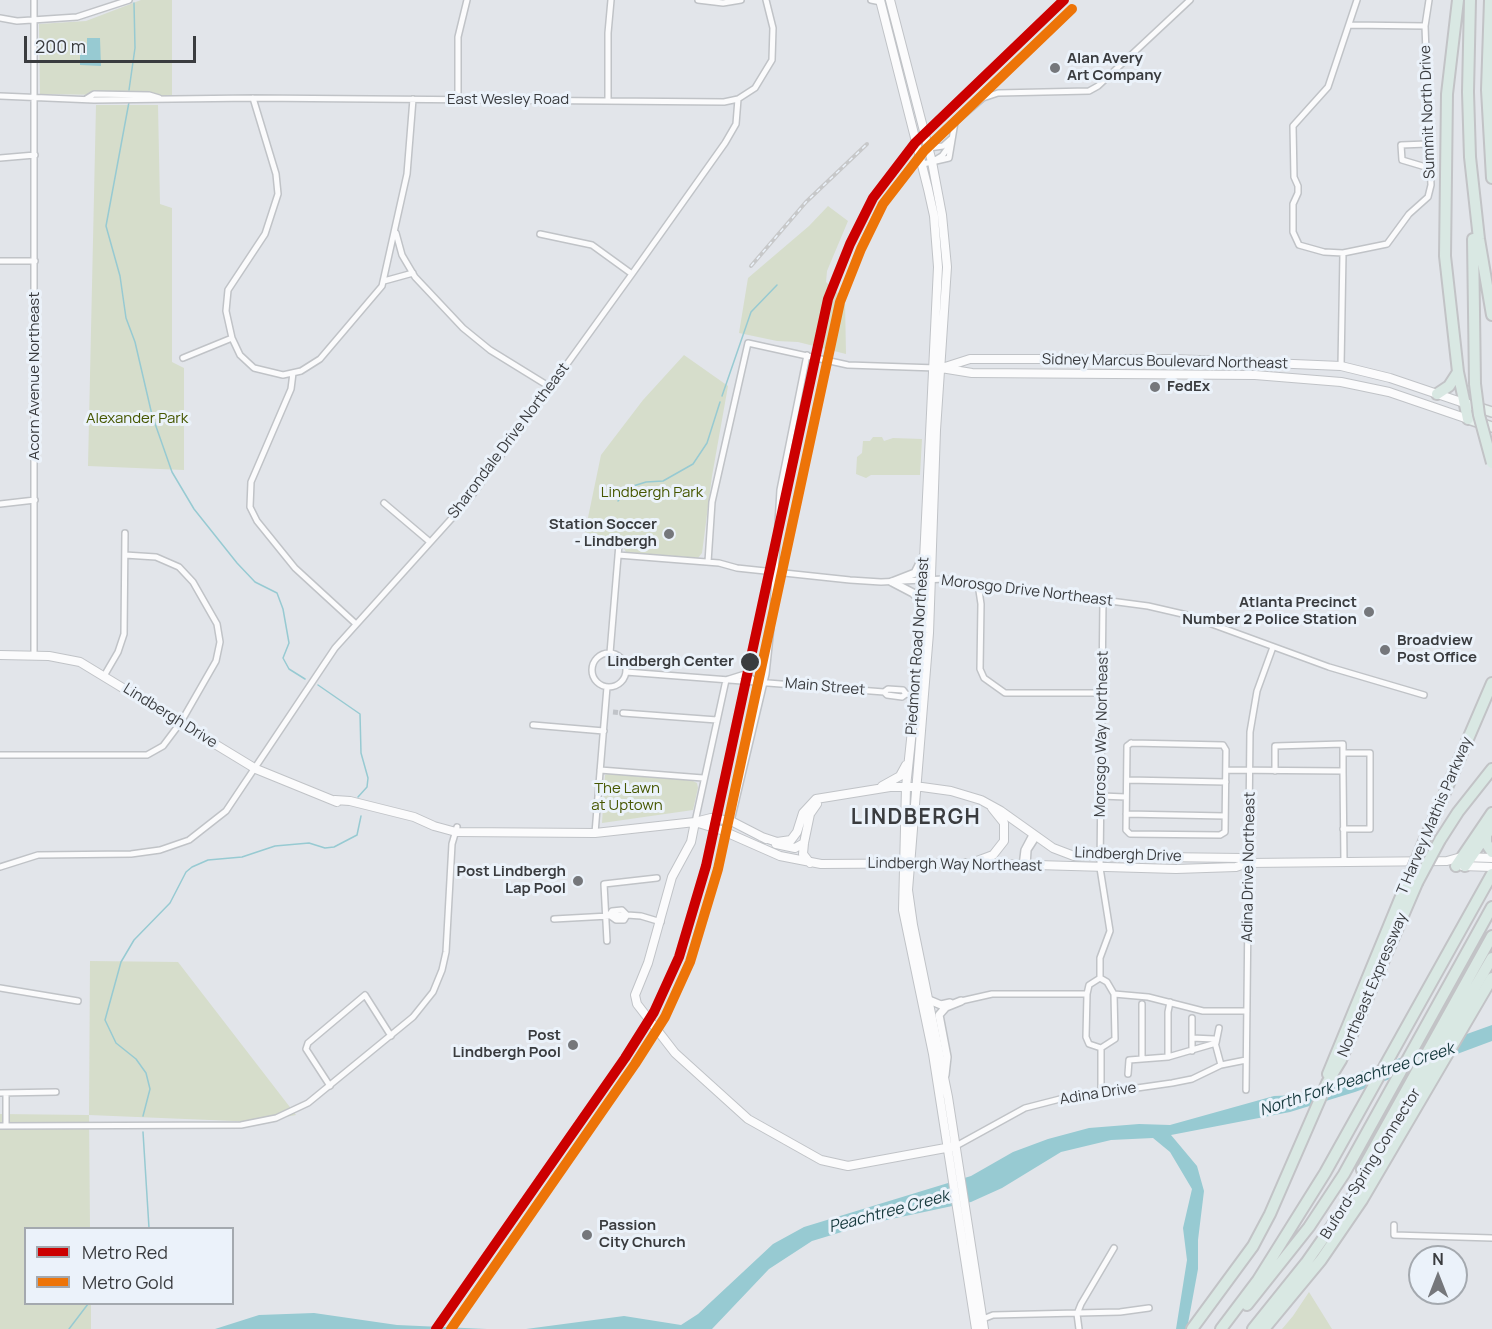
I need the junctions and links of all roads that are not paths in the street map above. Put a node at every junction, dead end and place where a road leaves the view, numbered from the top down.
1 (34, 0) edge
2 (129, 0) edge
3 (466, 0) edge
4 (612, 0) edge
5 (698, 0) edge
6 (741, 0) edge
7 (766, 0) edge
8 (871, 0) edge
9 (891, 0) edge
10 (1190, 0) edge
11 (1357, 0) edge
12 (1430, 0) edge
13 (1458, 0) edge
14 (1470, 0) edge
15 (1490, 0) edge
16 (881, 1) edge
17 (114, 3) edge
18 (0, 18) edge
19 (35, 20) junction
20 (1350, 25) junction
21 (1425, 26) junction
22 (0, 96) edge
23 (35, 96) junction
24 (253, 98) junction
25 (413, 99) junction
26 (738, 99) junction
27 (458, 100) junction
28 (608, 101) junction
29 (952, 138) junction
30 (1427, 144) junction
31 (929, 148) junction
32 (35, 155) junction
33 (0, 158) edge
34 (932, 162) junction
35 (923, 164) junction
36 (1429, 168) junction
37 (1492, 178) edge
38 (1474, 194) junction
39 (395, 230) junction
40 (540, 234) dead end
41 (1343, 253) junction
42 (0, 261) edge
43 (35, 261) junction
44 (412, 273) junction
45 (632, 274) junction
46 (384, 282) junction
47 (1492, 315) edge
48 (232, 338) junction
49 (807, 354) junction
50 (183, 358) dead end
51 (1341, 366) junction
52 (931, 368) junction
53 (941, 368) junction
54 (1458, 372) junction
55 (293, 373) junction
56 (550, 387) junction
57 (1437, 394) junction
58 (1464, 403) junction
59 (1492, 412) edge
60 (1468, 419) junction
61 (1492, 427) edge
62 (1492, 463) edge
63 (35, 500) junction
64 (384, 503) dead end
65 (0, 504) edge
66 (124, 533) dead end
67 (430, 542) junction
68 (619, 544) dead end
69 (125, 555) junction
70 (618, 555) junction
71 (924, 556) junction
72 (708, 562) junction
73 (777, 573) junction
74 (926, 580) junction
75 (892, 582) junction
76 (978, 584) junction
77 (1103, 600) junction
78 (921, 601) junction
79 (773, 609) tunnel mouth
80 (356, 624) junction
81 (771, 627) tunnel mouth
82 (1273, 647) junction
83 (610, 654) junction
84 (0, 655) edge
85 (34, 655) junction
86 (626, 672) junction
87 (104, 676) junction
88 (726, 680) junction
89 (764, 682) junction
90 (1492, 683) edge
91 (607, 687) junction
92 (1102, 693) junction
93 (916, 694) junction
94 (1424, 695) dead end
95 (605, 711) junction
96 (613, 712) tunnel mouth
97 (623, 713) tunnel mouth
98 (717, 720) junction
99 (181, 722) junction
100 (533, 725) dead end
101 (604, 730) junction
102 (1343, 753) junction
103 (0, 755) edge
104 (907, 764) junction
105 (256, 768) junction
106 (1492, 769) edge
107 (600, 770) junction
108 (1226, 770) junction
109 (1250, 771) junction
110 (1275, 771) junction
111 (1343, 771) junction
112 (703, 778) junction
113 (1126, 780) junction
114 (1226, 782) junction
115 (906, 787) junction
116 (915, 787) junction
117 (876, 789) junction
118 (1101, 796) junction
119 (823, 797) junction
120 (1126, 797) junction
121 (981, 800) junction
122 (1492, 813) edge
123 (1126, 814) junction
124 (1225, 816) junction
125 (727, 820) junction
126 (700, 822) junction
127 (457, 829) junction
128 (1343, 829) junction
129 (1489, 830) edge
130 (595, 833) junction
131 (1035, 835) junction
132 (762, 837) junction
133 (804, 843) junction
134 (1492, 852) edge
135 (1100, 857) junction
136 (1492, 858) edge
137 (906, 862) junction
138 (1344, 862) junction
139 (1460, 862) junction
140 (810, 863) junction
141 (967, 863) junction
142 (1248, 863) junction
143 (1024, 866) junction
144 (0, 867) edge
145 (1492, 867) edge
146 (1100, 868) junction
147 (657, 878) dead end
148 (1490, 878) edge
149 (1412, 883) junction
150 (1492, 907) edge
151 (608, 916) junction
152 (554, 919) dead end
153 (661, 922) junction
154 (1492, 936) edge
155 (607, 940) dead end
156 (1492, 958) edge
157 (1100, 978) junction
158 (1492, 978) edge
159 (0, 988) edge
160 (1087, 994) junction
161 (1114, 994) junction
162 (929, 1000) junction
163 (78, 1001) dead end
164 (962, 1001) junction
165 (1170, 1002) junction
166 (1142, 1004) dead end
167 (1247, 1011) junction
168 (1192, 1018) dead end
169 (1219, 1028) dead end
170 (391, 1036) junction
171 (1192, 1038) junction
172 (1216, 1043) junction
173 (1101, 1048) junction
174 (1192, 1051) junction
175 (1168, 1057) junction
176 (1142, 1059) junction
177 (1246, 1060) junction
178 (1221, 1065) junction
179 (1128, 1074) dead end
180 (944, 1077) junction
181 (1327, 1083) junction
182 (330, 1086) junction
183 (1246, 1090) dead end
184 (56, 1092) dead end
185 (3, 1093) edge
186 (1101, 1093) junction
187 (3, 1126) edge
188 (952, 1147) junction
189 (1394, 1225) dead end
190 (965, 1232) junction
191 (1492, 1238) edge
192 (1114, 1248) dead end
193 (1306, 1263) junction
194 (1149, 1308) dead end
195 (1077, 1314) junction
196 (983, 1319) junction
197 (1225, 1325) edge
198 (976, 1329) edge
199 (984, 1329) edge
200 (1079, 1329) edge
201 (1192, 1329) edge
202 (1253, 1329) edge
203 (1264, 1329) edge

1 - 19 street, Acorn Avenue Northeast
2 - 17 street
3 - 27 street
4 - 28 street
5 - 6 street
7 - 26 street
8 - 16 street
9 - 31 main road, Piedmont Road Northeast
10 - 29 street
11 - 20 street, Summit North Drive
12 - 21 street, Summit North Drive
13 - 54 highway
14 - 38 highway
15 - 37 highway
16 - 35 main road, Piedmont Road Northeast
17 - 19 street
18 - 19 street
19 - 23 street, Acorn Avenue Northeast
20 - 21 street, Summit North Drive
20 - 41 street, Summit North Drive
21 - 30 street, Summit North Drive
22 - 23 street, East Wesley Road
23 - 24 street, East Wesley Road
23 - 32 street, Acorn Avenue Northeast
24 - 25 street, East Wesley Road
24 - 48 street
25 - 27 street, East Wesley Road
25 - 39 street
26 - 28 street, East Wesley Road
26 - 45 street, Sharondale Drive Northeast
27 - 28 street, East Wesley Road
29 - 31 street
29 - 34 street
30 - 36 street, Summit North Drive
30 - 36 street
31 - 34 main road, Piedmont Road Northeast
32 - 33 street
32 - 43 street, Acorn Avenue Northeast
34 - 35 street
34 - 53 main road, Piedmont Road Northeast
35 - 52 main road, Piedmont Road Northeast
36 - 41 street, Summit North Drive
38 - 47 highway
38 - 62 highway, bridge
39 - 44 street
39 - 46 street
40 - 45 street
41 - 51 street
42 - 43 street
43 - 63 street, Acorn Avenue Northeast
44 - 46 street
44 - 56 street
45 - 56 street, Sharondale Drive Northeast
46 - 55 street
48 - 50 street
48 - 55 street
49 - 52 street, Sidney Marcus Boulevard Northeast
49 - 72 street, Sidney Marcus Boulevard Northeast
49 - 73 street
51 - 53 main road, Sidney Marcus Boulevard Northeast
51 - 57 main road, Sidney Marcus Boulevard Northeast
52 - 53 street, Sidney Marcus Boulevard Northeast
52 - 71 main road, Piedmont Road Northeast
53 - 60 main road, Sidney Marcus Boulevard Northeast
53 - 74 main road, Piedmont Road Northeast
54 - 57 highway
54 - 58 highway
55 - 80 street
56 - 67 street, Sharondale Drive Northeast
57 - 58 main road, Sidney Marcus Boulevard Northeast
58 - 59 main road, Sidney Marcus Boulevard Northeast
58 - 60 highway
60 - 61 main road, Sidney Marcus Boulevard Northeast
63 - 65 street
63 - 85 street, Acorn Avenue Northeast
64 - 67 street
66 - 69 street
67 - 80 street, Sharondale Drive Northeast
68 - 70 street
69 - 87 street
69 - 99 street
70 - 72 street, Morosgo Drive Northeast
70 - 83 street
71 - 74 main road, Piedmont Road Northeast
71 - 75 street
72 - 73 street, Morosgo Drive Northeast
73 - 75 street, Morosgo Drive Northeast
73 - 79 street
74 - 75 street, Morosgo Drive Northeast
74 - 76 street, Morosgo Drive Northeast
74 - 78 main road, Piedmont Road Northeast
74 - 116 main road, Piedmont Road Northeast
75 - 78 street
76 - 77 street, Morosgo Drive Northeast
76 - 92 street
77 - 82 street, Morosgo Drive Northeast
77 - 92 street, Morosgo Way Northeast
78 - 93 main road, Piedmont Road Northeast
80 - 105 street, Sharondale Drive Northeast
81 - 89 street
82 - 94 street, Morosgo Drive Northeast
82 - 109 street, Adina Drive Northeast
83 - 86 street
83 - 91 street
84 - 85 main road, Lindbergh Drive
85 - 87 main road, Lindbergh Drive
86 - 88 street
86 - 91 street
87 - 99 main road, Lindbergh Drive
88 - 89 street, Main Street
88 - 98 street
89 - 93 street, Main Street
89 - 125 street
90 - 149 highway, T Harvey Mathis Parkway, bridge
91 - 95 street
92 - 118 street, Morosgo Way Northeast
93 - 104 main road, Piedmont Road Northeast
95 - 96 street
95 - 101 street
97 - 98 street
98 - 112 street
99 - 103 street
99 - 105 main road, Lindbergh Drive
100 - 101 street
101 - 107 street
102 - 110 street
102 - 111 street
102 - 128 street
104 - 115 main road, Piedmont Road Northeast
104 - 117 main road
105 - 127 main road, Lindbergh Drive
105 - 144 street, Sharondale Drive Northeast
106 - 149 highway, Northeast Expressway, bridge
107 - 112 street
107 - 130 street
108 - 109 street
108 - 113 street
108 - 114 street
109 - 110 street
109 - 142 street, Adina Drive Northeast
110 - 111 street
111 - 128 street
112 - 126 street
113 - 114 street
113 - 120 street
114 - 124 street
115 - 116 main road, Lindbergh Drive
115 - 117 main road, Lindbergh Drive
115 - 137 main road, Piedmont Road Northeast
116 - 121 main road, Lindbergh Drive
116 - 137 main road, Piedmont Road Northeast
117 - 119 main road, Lindbergh Drive
118 - 120 street
118 - 135 street, Morosgo Way Northeast
119 - 132 main road
119 - 133 main road
120 - 123 street
121 - 131 main road, Lindbergh Drive
121 - 141 main road
122 - 139 highway
123 - 124 street
123 - 124 street
125 - 126 main road, Lindbergh Drive
125 - 132 main road
126 - 130 main road, Lindbergh Drive
126 - 140 main road, Lindbergh Drive
126 - 153 main road
127 - 130 main road, Lindbergh Drive
127 - 170 street
128 - 138 street
129 - 134 highway
129 - 139 highway
131 - 135 main road, Lindbergh Drive
131 - 143 street
132 - 133 main road
133 - 140 main road
135 - 142 main road, Lindbergh Drive
135 - 146 street, Morosgo Way Northeast
136 - 139 main road
137 - 140 main road, Lindbergh Way Northeast
137 - 141 main road, Lindbergh Way Northeast
137 - 162 main road, Piedmont Road Northeast
137 - 188 main road, Piedmont Road Northeast
138 - 139 main road
138 - 142 main road
139 - 145 main road
141 - 143 main road, Lindbergh Way Northeast
142 - 146 main road, Lindbergh Way Northeast
142 - 167 street, Adina Drive Northeast
143 - 146 main road, Lindbergh Way Northeast
146 - 157 street, Morosgo Way Northeast
147 - 151 street
148 - 197 highway
149 - 181 highway, Northeast Expressway
149 - 181 highway, T Harvey Mathis Parkway
150 - 197 highway
151 - 152 street
151 - 153 street
151 - 155 street
153 - 188 main road
154 - 193 highway
156 - 193 highway, Buford-Spring Connector
157 - 160 street
157 - 161 street
158 - 203 highway, Buford-Spring Connector
159 - 163 street
160 - 164 street
160 - 173 street
161 - 165 street
161 - 173 street
162 - 164 street
162 - 180 main road, Piedmont Road Northeast
164 - 180 street
165 - 167 street
165 - 175 street
166 - 176 street
167 - 177 street, Adina Drive Northeast
168 - 171 street
169 - 172 street
170 - 182 street
170 - 182 street
171 - 172 street
171 - 174 street
172 - 174 street
172 - 178 street
173 - 186 street
174 - 175 street
175 - 176 street
176 - 179 street
177 - 178 street, Adina Drive
177 - 183 street, Adina Drive Northeast
178 - 186 street, Adina Drive
180 - 188 main road, Piedmont Road Northeast
181 - 201 highway, Northeast Expressway
182 - 187 street
184 - 185 street
185 - 187 street
186 - 188 street, Adina Drive
188 - 190 main road, Piedmont Road Northeast
189 - 191 street
190 - 196 main road, Piedmont Road Northeast
190 - 198 main road, Piedmont Road Northeast
192 - 195 street
193 - 202 highway, Buford-Spring Connector
194 - 195 street
195 - 196 street
195 - 200 street
196 - 199 main road, Piedmont Road Northeast

